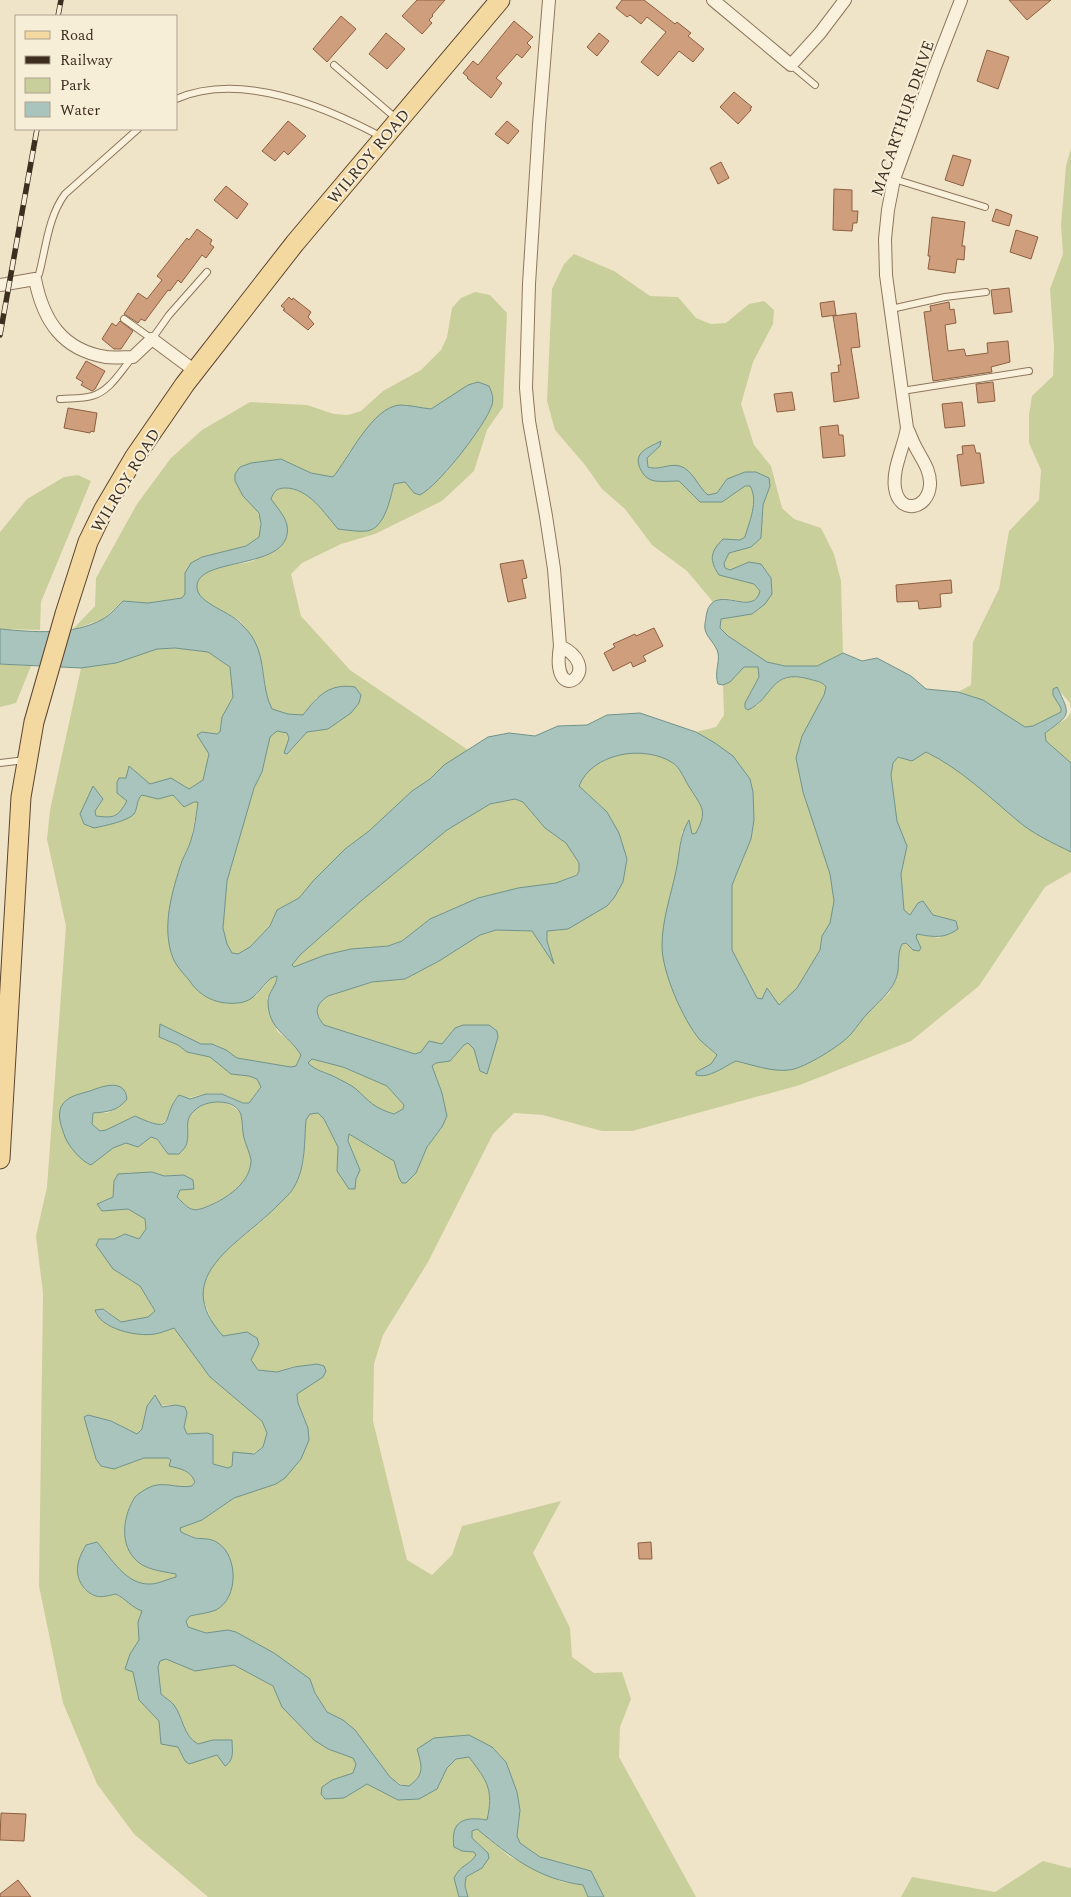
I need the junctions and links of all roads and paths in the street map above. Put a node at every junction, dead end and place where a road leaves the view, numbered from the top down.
1 (500, 0) edge
2 (550, 0) edge
3 (713, 0) edge
4 (845, 0) edge
5 (961, 0) edge
6 (334, 65) dead end
7 (792, 65) junction
8 (815, 85) dead end
9 (178, 98) edge
10 (398, 120) junction
11 (137, 130) edge
12 (383, 138) junction
13 (894, 179) junction
14 (985, 207) dead end
15 (207, 272) dead end
16 (35, 279) junction
17 (0, 285) edge
18 (986, 292) dead end
19 (891, 309) junction
20 (124, 319) dead end
21 (152, 339) junction
22 (133, 357) junction
23 (195, 371) junction
24 (1029, 372) dead end
25 (902, 390) junction
26 (60, 399) dead end
27 (907, 428) junction
28 (560, 646) dead end
29 (26, 760) junction
30 (0, 764) edge
31 (1, 1132) edge
32 (0, 1158) edge

1 - 10 main road, WILROY ROAD
2 - 28 street
3 - 7 street
4 - 7 street
5 - 13 street, MACARTHUR DRIVE
6 - 10 lane
7 - 8 lane
9 - 12 lane
10 - 12 main road, WILROY ROAD
11 - 16 lane
12 - 23 main road, WILROY ROAD
13 - 14 lane
13 - 19 street, MACARTHUR DRIVE
15 - 21 lane
16 - 17 street
16 - 22 street
18 - 19 lane
19 - 25 street, MACARTHUR DRIVE
20 - 21 lane
21 - 22 street
21 - 23 street
22 - 26 lane
23 - 29 main road, WILROY ROAD
24 - 25 lane
25 - 27 street, MACARTHUR DRIVE
27 - 27 street, MACARTHUR DRIVE
29 - 30 lane
29 - 31 main road, WILROY ROAD
31 - 32 main road, WILROY ROAD

